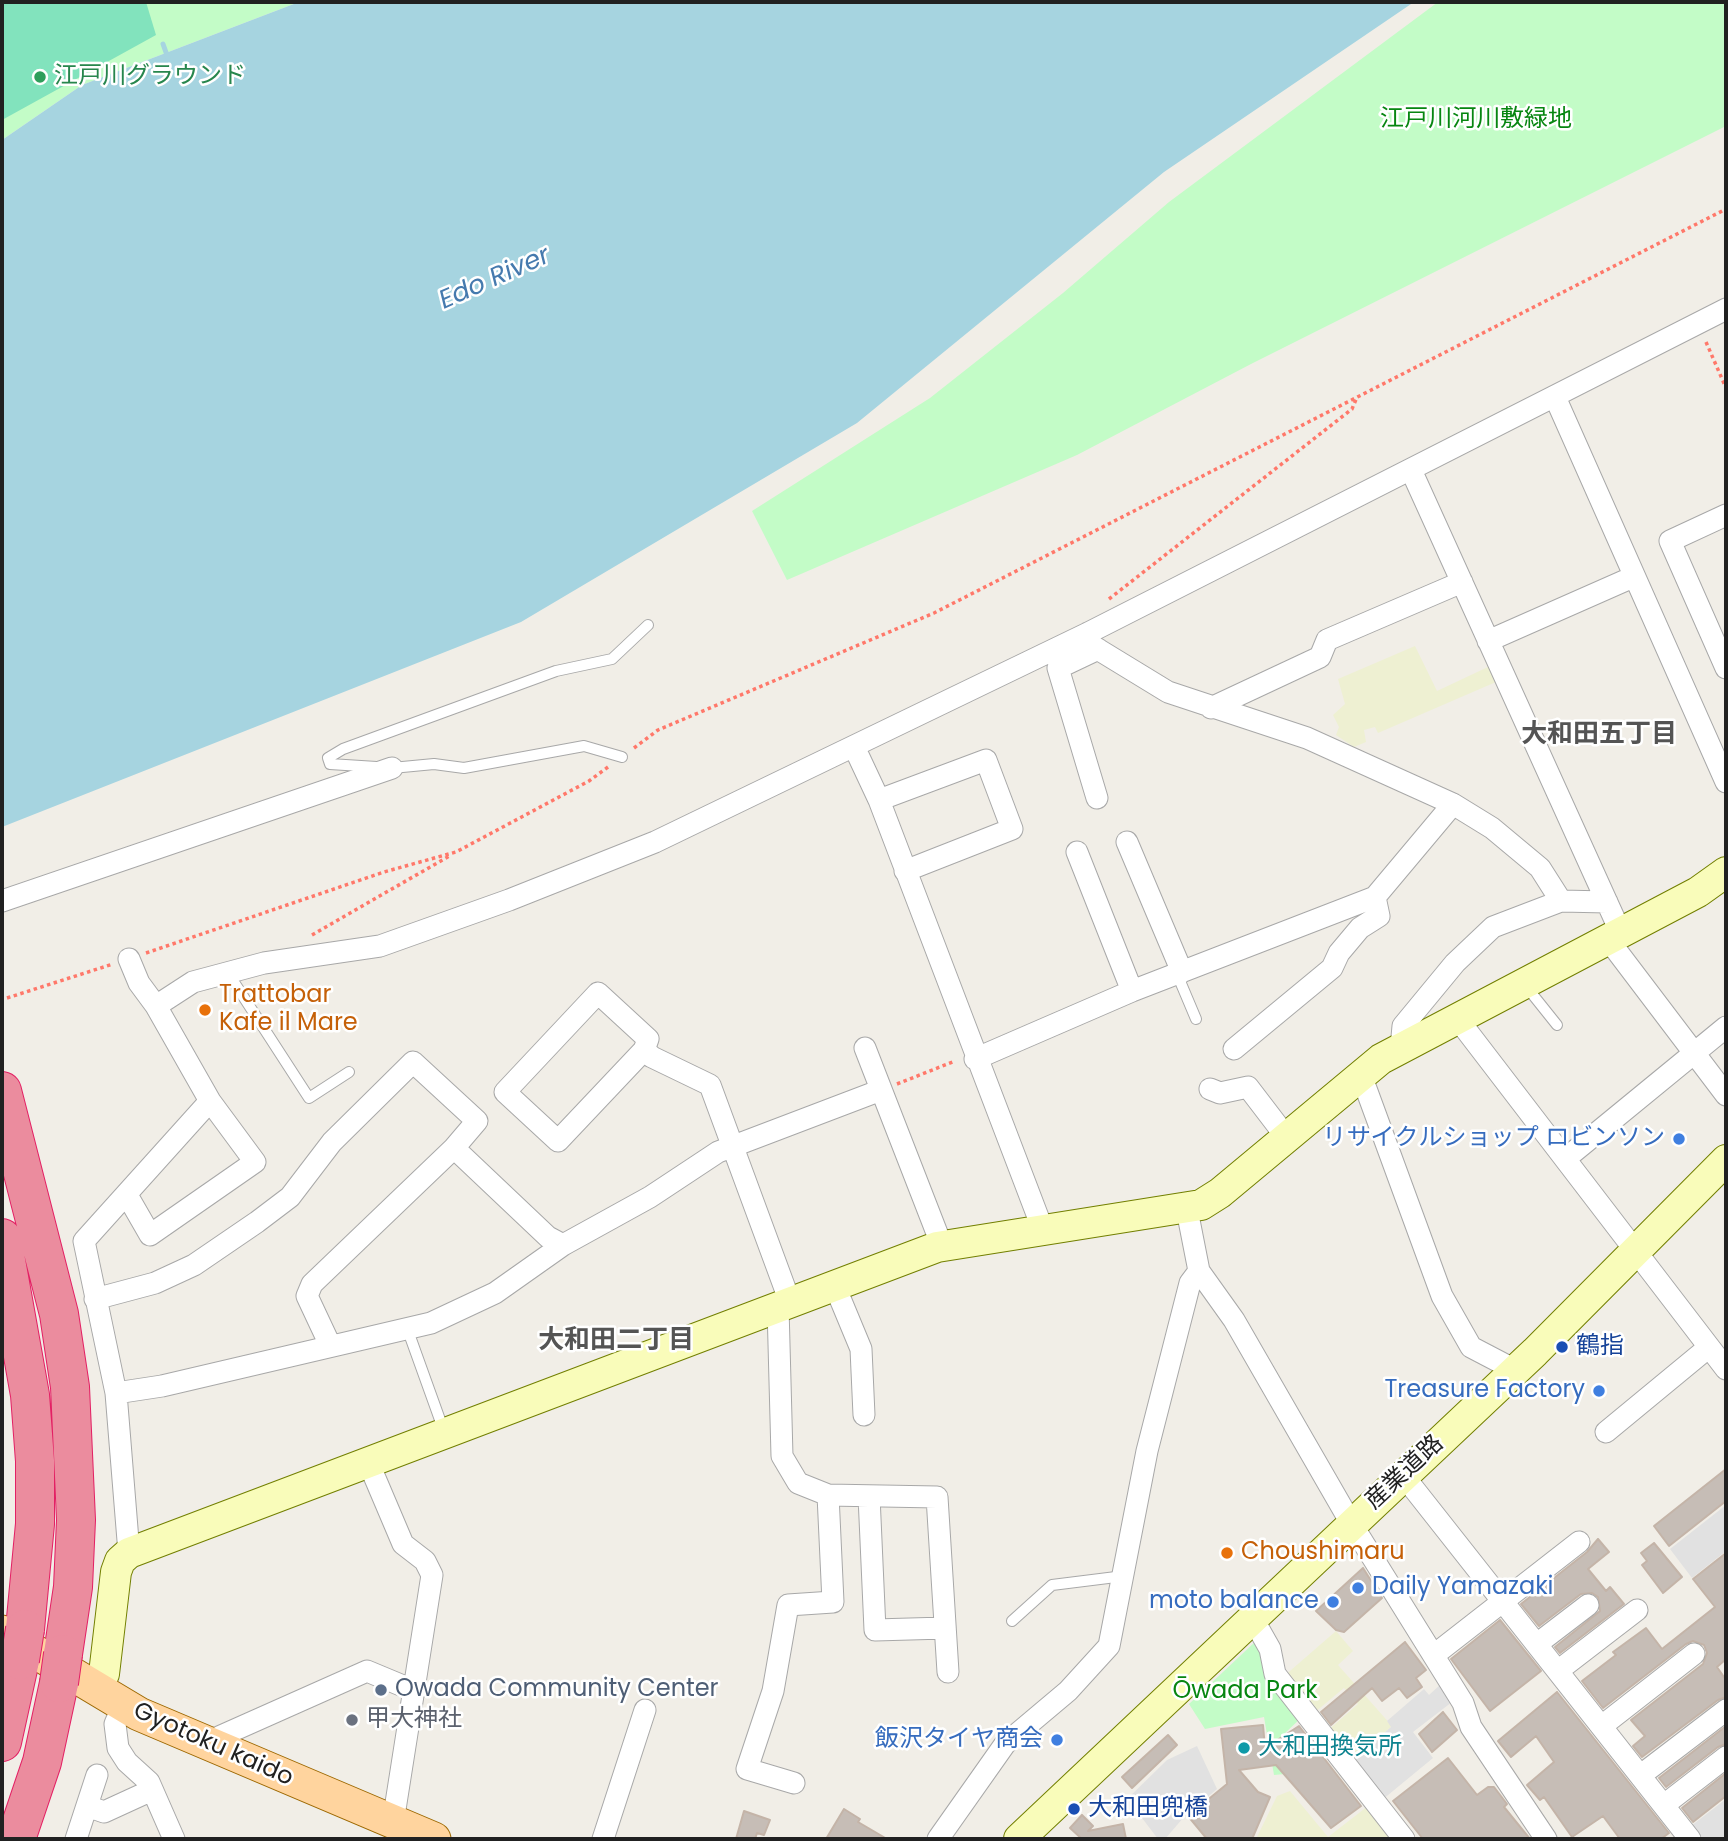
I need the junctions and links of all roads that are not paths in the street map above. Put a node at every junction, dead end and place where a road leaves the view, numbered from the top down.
1 (1726, 309) edge
2 (1555, 397) junction
3 (1411, 470) junction
4 (1726, 515) edge
5 (1633, 577) junction
6 (1462, 582) junction
7 (648, 625) dead end
8 (1093, 641) junction
9 (1489, 641) junction
10 (1726, 668) edge
11 (1211, 708) junction
12 (858, 753) dead end
13 (622, 757) road end
14 (392, 768) junction
15 (1726, 782) edge
16 (1097, 798) dead end
17 (879, 800) junction
18 (1453, 804) junction
19 (1127, 842) dead end
20 (1077, 852) dead end
21 (905, 872) junction
22 (1726, 872) edge
23 (1375, 897) junction
24 (2, 901) edge
25 (1561, 901) junction
26 (1607, 902) junction
27 (1613, 935) junction
28 (129, 959) road end
29 (228, 973) junction
30 (1180, 973) junction
31 (1523, 982) junction
32 (1132, 991) junction
33 (156, 1006) junction
34 (1457, 1018) junction
35 (1196, 1019) dead end
36 (1557, 1025) dead end
37 (1726, 1027) edge
38 (865, 1048) dead end
39 (1401, 1048) junction
40 (1234, 1049) dead end
41 (644, 1050) junction
42 (1693, 1051) junction
43 (975, 1057) junction
44 (349, 1072) dead end
45 (1362, 1075) junction
46 (1210, 1089) dead end
47 (881, 1090) junction
48 (2, 1091) edge
49 (1726, 1095) edge
50 (210, 1101) junction
51 (1287, 1138) junction
52 (454, 1148) junction
53 (733, 1148) junction
54 (1565, 1159) junction
55 (1726, 1160) edge
56 (127, 1195) junction
57 (1187, 1210) junction
58 (1043, 1230) junction
59 (2, 1238) edge
60 (563, 1245) junction
61 (942, 1246) junction
62 (1634, 1251) junction
63 (1199, 1271) junction
64 (834, 1284) junction
65 (95, 1298) junction
66 (784, 1304) junction
67 (407, 1328) junction
68 (330, 1345) junction
69 (1709, 1347) junction
70 (1726, 1369) edge
71 (1515, 1370) junction
72 (116, 1393) junction
73 (864, 1415) dead end
74 (1606, 1432) dead end
75 (445, 1434) junction
76 (369, 1464) junction
77 (1403, 1475) junction
78 (828, 1495) junction
79 (869, 1496) junction
80 (1351, 1523) junction
81 (1578, 1542) dead end
82 (129, 1553) junction
83 (1124, 1576) junction
84 (1505, 1601) junction
85 (1588, 1605) dead end
86 (1636, 1610) dead end
87 (1253, 1619) junction
88 (1012, 1622) dead end
89 (945, 1628) junction
90 (16, 1640) edge
91 (1537, 1644) junction
92 (1694, 1654) dead end
93 (1434, 1655) junction
94 (1559, 1671) junction
95 (948, 1672) dead end
96 (59, 1683) junction
97 (415, 1690) junction
98 (109, 1697) junction
99 (645, 1710) dead end
100 (1726, 1710) edge
101 (1603, 1725) junction
102 (2, 1742) edge
103 (203, 1744) junction
104 (1726, 1758) edge
105 (97, 1775) dead end
106 (1641, 1775) junction
107 (794, 1783) dead end
108 (152, 1790) junction
109 (1664, 1805) junction
110 (87, 1806) junction
111 (393, 1822) junction
112 (84, 1837) edge
113 (16, 1839) edge
114 (38, 1839) edge
115 (174, 1839) edge
116 (434, 1839) edge
117 (603, 1839) edge
118 (938, 1839) edge
119 (1019, 1839) edge
120 (1404, 1839) edge
121 (1546, 1839) edge
122 (1690, 1839) edge

1 - 2 street
2 - 3 street
2 - 5 street
3 - 6 street
3 - 8 street
4 - 10 street
5 - 9 street
5 - 15 street
6 - 9 street
6 - 11 street
7 - 14 lane
8 - 11 street
8 - 16 street
8 - 29 street
9 - 26 street
11 - 18 street
12 - 17 street
13 - 14 lane
14 - 24 street
17 - 21 street
17 - 21 street
18 - 23 street
18 - 25 street
19 - 30 street
20 - 32 street
21 - 43 street
22 - 27 street
23 - 30 street
23 - 40 street
25 - 26 street
25 - 39 street
26 - 27 street
27 - 31 street
27 - 42 street
28 - 33 street
29 - 33 street
29 - 44 lane
30 - 32 street
30 - 35 lane
31 - 34 street
31 - 36 lane
32 - 43 street
33 - 50 street
34 - 39 street
34 - 54 street
37 - 42 street
38 - 47 street
39 - 45 street
41 - 41 street
41 - 53 street
42 - 49 street
42 - 54 street
43 - 58 street
45 - 51 street
45 - 71 street
46 - 51 street
47 - 53 street
47 - 61 street
48 - 96 highway
50 - 56 street
50 - 56 street
51 - 57 street
52 - 60 street
52 - 65 street
52 - 68 street
53 - 60 street
53 - 66 street
54 - 62 street
55 - 62 street, 産業道路
56 - 65 street
57 - 58 street
57 - 63 street
58 - 61 street
59 - 90 highway
60 - 67 street
61 - 64 street
62 - 69 street
62 - 71 street, 産業道路
63 - 80 street
63 - 83 street
64 - 66 street
64 - 73 street
65 - 72 street
66 - 75 street
66 - 78 street
67 - 68 street
67 - 75 lane
68 - 72 street
69 - 70 street
69 - 74 street
71 - 77 street, 産業道路
72 - 82 street
75 - 76 street
76 - 82 street
76 - 97 street
77 - 80 street, 産業道路
77 - 84 street
78 - 79 street
78 - 107 street
79 - 89 street
79 - 89 street
80 - 87 street, 産業道路
80 - 93 street
81 - 84 street
82 - 98 street
83 - 88 lane
83 - 118 street
84 - 91 street
84 - 93 street
85 - 91 street
86 - 94 street
87 - 119 street, 産業道路
87 - 120 street
89 - 95 street
90 - 98 main road, Gyotoku kaido
90 - 102 highway
91 - 94 street
92 - 101 street
93 - 121 street
94 - 101 street
96 - 113 highway
96 - 114 highway
97 - 103 street
97 - 111 street
98 - 103 main road, Gyotoku kaido
98 - 108 street
99 - 117 street
100 - 106 street
101 - 106 street
103 - 111 main road, Gyotoku kaido
104 - 109 street
105 - 110 street
106 - 109 street
108 - 110 street
108 - 115 street
109 - 122 street
110 - 112 street
111 - 116 main road, Gyotoku kaido

